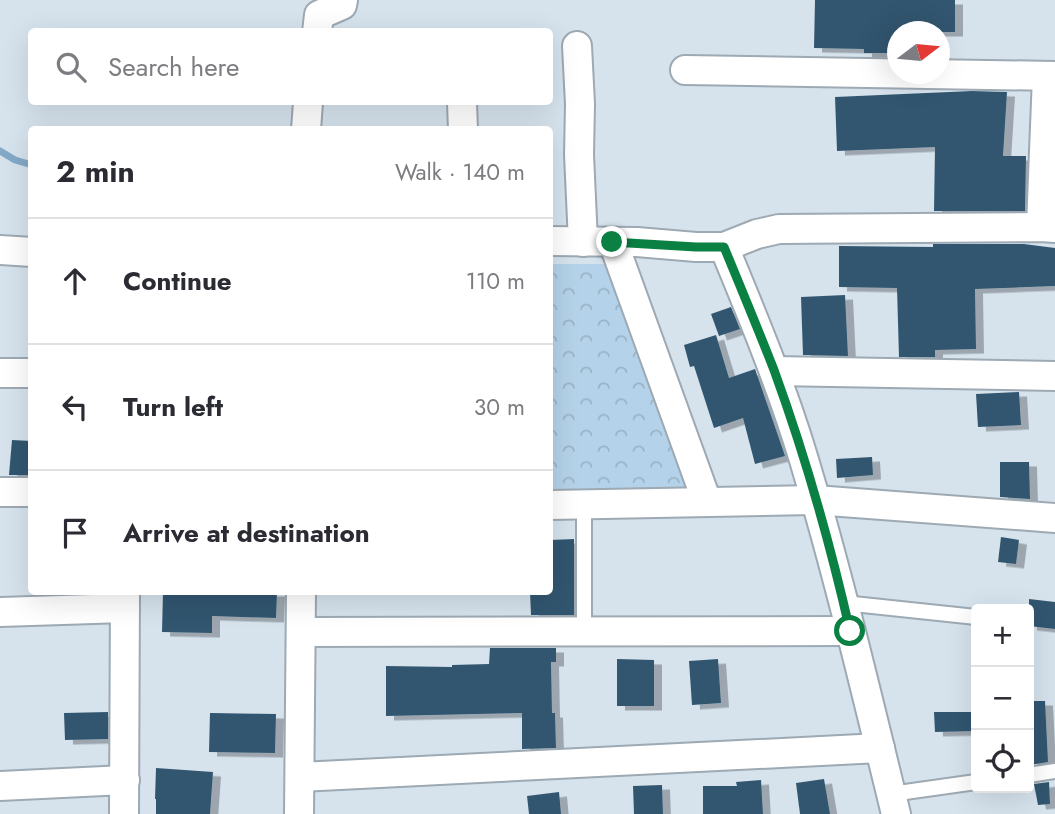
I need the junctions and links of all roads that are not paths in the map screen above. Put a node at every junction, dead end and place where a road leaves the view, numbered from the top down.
1 (343, 0) edge
2 (317, 28) edge
3 (577, 46) dead end
4 (685, 70) dead end
5 (1051, 76) edge
6 (308, 105) edge
7 (462, 105) edge
8 (306, 126) edge
9 (463, 126) edge
10 (1048, 227) edge
11 (553, 241) edge
12 (583, 242) junction
13 (612, 242) junction
14 (724, 247) junction
15 (0, 250) edge
16 (28, 252) edge
17 (774, 371) junction
18 (0, 373) edge
19 (28, 373) edge
20 (1055, 376) edge
21 (0, 492) edge
22 (28, 492) edge
23 (816, 500) junction
24 (708, 502) junction
25 (584, 504) junction
26 (553, 505) edge
27 (1055, 518) edge
28 (301, 595) edge
29 (125, 600) edge
30 (844, 603) junction
31 (0, 612) edge
32 (971, 616) edge
33 (584, 631) junction
34 (850, 631) junction
35 (301, 632) junction
36 (880, 748) junction
37 (1055, 771) edge
38 (1034, 774) edge
39 (300, 777) junction
40 (125, 780) junction
41 (971, 783) edge
42 (0, 786) edge
43 (894, 804) edge
44 (124, 814) edge
45 (299, 814) edge

1 - 2 street
3 - 12 street
4 - 5 street
5 - 10 street
6 - 8 street
7 - 9 street
10 - 14 street
11 - 12 street
12 - 13 street
13 - 14 street
13 - 24 street
14 - 17 street
15 - 16 street
17 - 20 street
17 - 23 street
18 - 19 street
21 - 22 street
23 - 24 street
23 - 27 street
23 - 30 street
24 - 25 street
25 - 26 street
25 - 33 lane
28 - 35 street
29 - 31 street
29 - 40 street
30 - 32 lane
30 - 34 street
33 - 34 street
33 - 35 street
34 - 36 street
35 - 39 street
36 - 39 street
36 - 43 street
37 - 38 lane
39 - 45 street
40 - 42 street
40 - 44 street
41 - 43 lane

